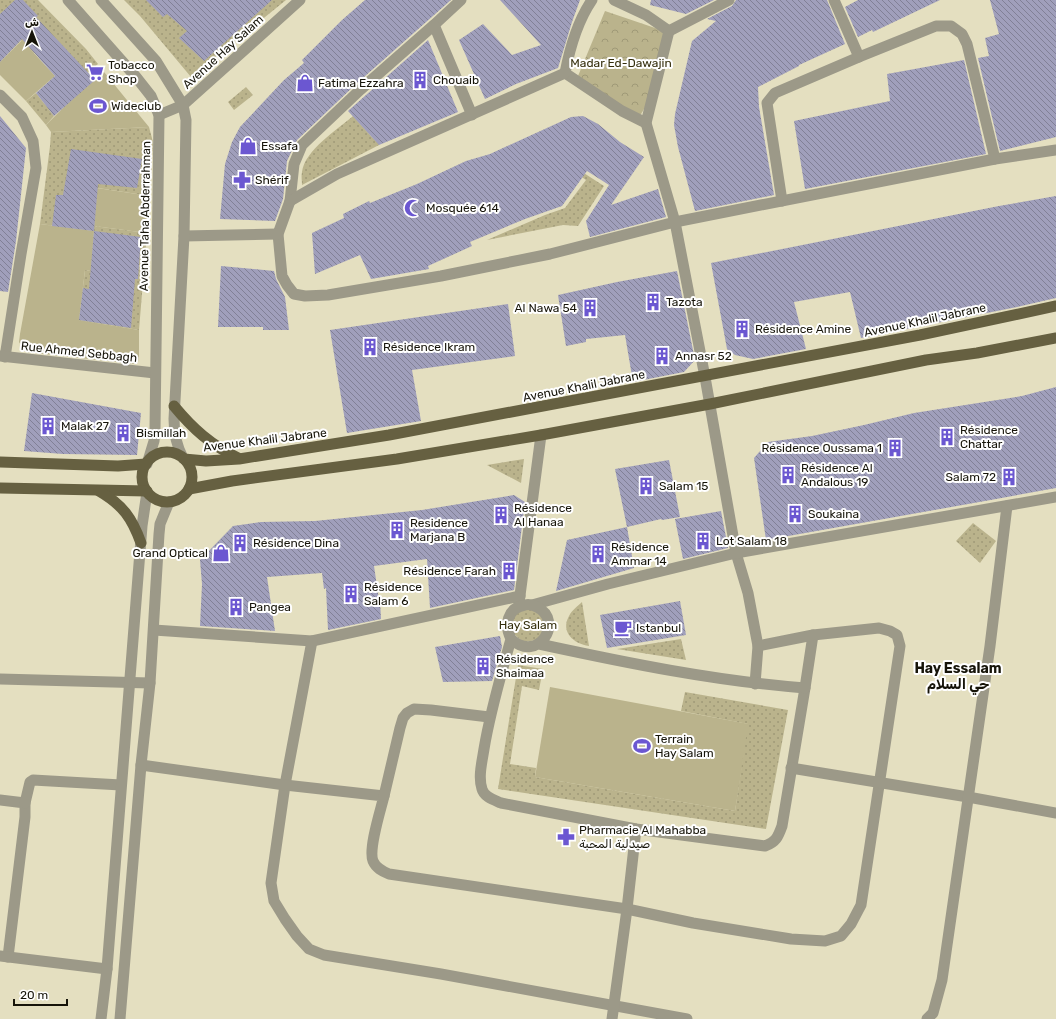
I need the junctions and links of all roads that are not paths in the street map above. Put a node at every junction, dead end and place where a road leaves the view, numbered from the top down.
1 (68, 0) edge
2 (101, 0) edge
3 (300, 0) edge
4 (461, 0) edge
5 (592, 0) edge
6 (614, 0) edge
7 (729, 0) edge
8 (834, 0) edge
9 (434, 25) junction
10 (669, 31) junction
11 (858, 57) junction
12 (565, 73) junction
13 (0, 95) edge
14 (183, 105) junction
15 (158, 115) junction
16 (472, 115) junction
17 (646, 123) junction
18 (1056, 150) edge
19 (995, 159) junction
20 (290, 201) junction
21 (782, 201) junction
22 (675, 222) junction
23 (278, 234) junction
24 (184, 236) junction
25 (1056, 306) edge
26 (1056, 338) edge
27 (3, 357) edge
28 (155, 373) junction
29 (705, 376) junction
30 (710, 404) junction
31 (174, 406) junction
32 (541, 435) junction
33 (184, 458) junction
34 (239, 459) junction
35 (0, 462) edge
36 (146, 464) junction
37 (0, 488) edge
38 (189, 489) junction
39 (97, 490) junction
40 (147, 491) junction
41 (1056, 497) edge
42 (169, 502) junction
43 (1008, 506) junction
44 (141, 543) junction
45 (736, 553) junction
46 (519, 601) junction
47 (532, 605) junction
48 (154, 630) junction
49 (813, 635) junction
50 (510, 638) junction
51 (312, 641) junction
52 (539, 644) junction
53 (758, 646) junction
54 (0, 679) edge
55 (129, 683) junction
56 (150, 683) junction
57 (755, 684) junction
58 (805, 688) junction
59 (489, 717) junction
60 (141, 765) junction
61 (791, 768) junction
62 (880, 783) junction
63 (121, 785) junction
64 (285, 785) junction
65 (384, 796) junction
66 (968, 796) junction
67 (0, 800) edge
68 (25, 803) junction
69 (1056, 813) edge
70 (636, 829) junction
71 (627, 909) junction
72 (4, 956) edge
73 (107, 969) junction
74 (614, 1006) junction
75 (101, 1019) edge
76 (120, 1019) edge
77 (612, 1019) edge
78 (687, 1019) edge
79 (927, 1019) edge

1 - 15 street, Avenue Taha Abderrahman
2 - 14 street
3 - 14 street, Avenue Hay Salam
4 - 9 street
5 - 12 street
6 - 10 street
7 - 10 street
8 - 11 street
9 - 16 street
9 - 20 street
10 - 17 street
11 - 19 street
11 - 21 street
12 - 16 street
12 - 17 street
13 - 27 street
14 - 15 street, Avenue Hay Salam
14 - 24 street
15 - 28 street, Avenue Taha Abderrahman
16 - 20 street
17 - 22 street
18 - 19 street
19 - 21 street
20 - 23 street
21 - 22 street
22 - 23 street
22 - 29 street
23 - 24 street
24 - 31 street
25 - 29 main road, Avenue Khalil Jabrane
26 - 30 main road
27 - 28 street, Rue Ahmed Sebbagh
28 - 36 street, Avenue Taha Abderrahman
29 - 30 street
29 - 34 main road, Avenue Khalil Jabrane
30 - 32 main road
30 - 45 street
31 - 33 street
31 - 34 main road
32 - 38 main road
32 - 46 street
33 - 34 main road, Avenue Khalil Jabrane
33 - 36 main road
33 - 38 main road
35 - 36 main road
36 - 40 main road
37 - 39 main road
38 - 42 main road
39 - 40 main road
39 - 44 main road
40 - 42 main road
40 - 44 street
41 - 43 street
42 - 48 street
43 - 45 street
43 - 66 street
44 - 55 street
45 - 47 street
45 - 53 street
46 - 47 street
46 - 50 street
46 - 51 street
47 - 52 street
48 - 51 street
48 - 56 street
49 - 53 street
49 - 58 street
49 - 62 street
50 - 52 street
50 - 59 street
51 - 64 street
52 - 57 street
53 - 57 street
54 - 55 street
55 - 56 street
55 - 63 street
56 - 60 street
57 - 58 street
58 - 61 street
59 - 65 street
59 - 70 street
60 - 64 street
60 - 76 street
61 - 62 street
61 - 70 street
62 - 66 street
62 - 71 street
63 - 68 street
63 - 73 street
64 - 65 street
64 - 74 street
65 - 71 street
66 - 69 street
66 - 79 street
67 - 68 street
68 - 72 street
70 - 71 street
71 - 74 street
72 - 73 street
73 - 75 street
74 - 77 street
74 - 78 street

